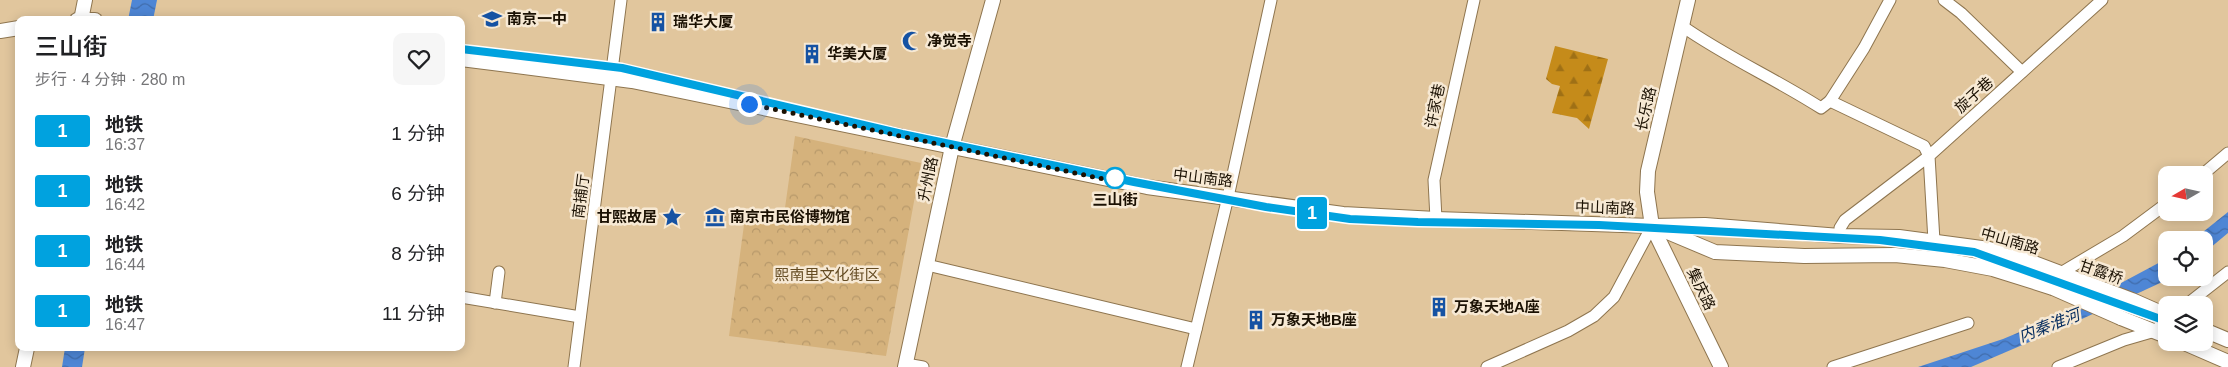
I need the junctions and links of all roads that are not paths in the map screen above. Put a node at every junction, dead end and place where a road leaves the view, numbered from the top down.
1 (85, 0) edge
2 (622, 0) edge
3 (993, 0) edge
4 (1270, 0) edge
5 (1474, 0) edge
6 (1688, 0) edge
7 (1890, 0) edge
8 (1944, 0) edge
9 (2102, 0) edge
10 (82, 16) edge
11 (1682, 26) junction
12 (15, 29) edge
13 (0, 31) edge
14 (465, 60) edge
15 (2022, 72) junction
16 (611, 78) junction
17 (1830, 101) junction
18 (952, 147) junction
19 (2228, 154) edge
20 (1929, 156) junction
21 (2213, 166) edge
22 (1228, 197) junction
23 (2158, 210) edge
24 (1436, 219) junction
25 (1652, 226) junction
26 (1840, 236) junction
27 (1934, 241) junction
28 (927, 265) junction
29 (499, 272) dead end
30 (2228, 272) edge
31 (2059, 274) junction
32 (2197, 296) edge
33 (465, 298) edge
34 (495, 303) junction
35 (2158, 311) edge
36 (580, 317) junction
37 (1968, 323) dead end
38 (1196, 329) junction
39 (2158, 332) edge
40 (2158, 334) edge
41 (2213, 334) edge
42 (2228, 340) edge
43 (26, 351) edge
44 (2203, 351) edge
45 (2228, 362) edge
46 (906, 365) edge
47 (24, 367) edge
48 (574, 367) edge
49 (923, 367) edge
50 (1187, 367) edge
51 (1487, 367) edge
52 (1721, 367) edge
53 (1833, 367) edge
54 (2058, 367) edge

1 - 10 main road
2 - 16 street, 南捕厅
3 - 18 main road, 升州路
4 - 22 street
5 - 24 street, 许家巷
6 - 11 main road, 长乐路
7 - 17 street
8 - 15 street
9 - 15 street, 旋子巷
11 - 17 street
11 - 25 main road, 长乐路
12 - 13 main road
14 - 16 main road, 中山南路
15 - 20 street, 旋子巷
16 - 18 main road, 中山南路
16 - 36 street, 南捕厅
17 - 20 street
18 - 22 main road, 中山南路
18 - 28 main road, 升州路
19 - 21 street
20 - 26 street, 旋子巷
20 - 27 street
22 - 24 main road, 中山南路
22 - 38 street
23 - 31 street
24 - 25 main road, 中山南路
25 - 26 main road, 中山南路
25 - 39 main road, 中山南路, bridge
25 - 51 street
25 - 52 main road, 集庆路
26 - 27 main road, 中山南路
27 - 31 main road, 中山南路
28 - 38 street
28 - 46 main road, 升州路
29 - 34 street
30 - 32 street
31 - 35 main road, 甘露桥
33 - 34 street
34 - 36 street
36 - 48 street, 南捕厅
37 - 53 street
38 - 50 street
40 - 54 street
41 - 42 main road
43 - 47 main road
44 - 45 main road
46 - 49 street

